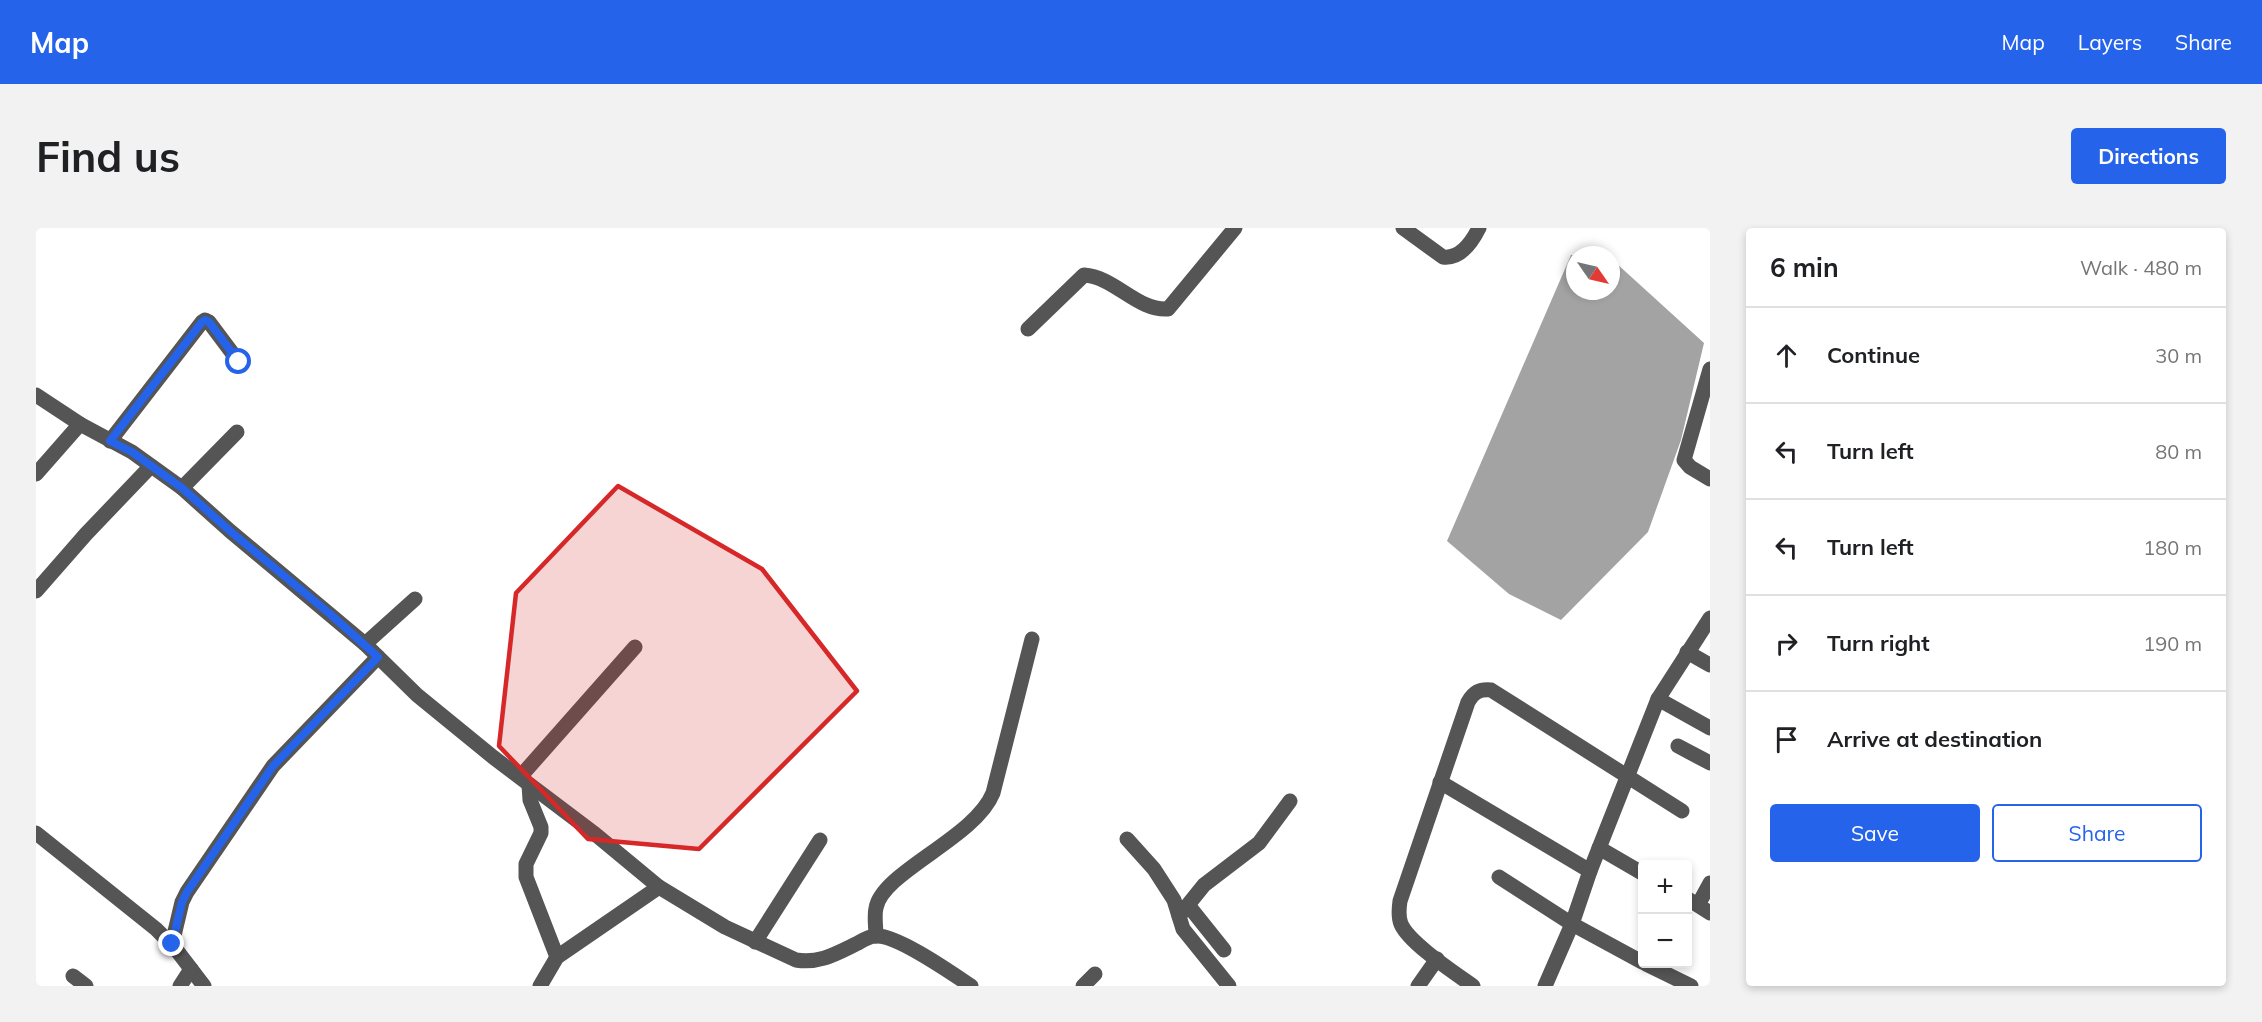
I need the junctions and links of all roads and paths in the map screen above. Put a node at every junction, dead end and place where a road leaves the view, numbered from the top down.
1 (1235, 228) edge
2 (1403, 228) edge
3 (1479, 228) edge
4 (1028, 329) dead end
5 (239, 362) dead end
6 (1710, 369) edge
7 (36, 395) edge
8 (80, 424) junction
9 (237, 432) dead end
10 (110, 441) junction
11 (152, 466) junction
12 (36, 474) edge
13 (1710, 479) edge
14 (182, 488) junction
15 (36, 591) edge
16 (415, 599) dead end
17 (1710, 618) edge
18 (1032, 639) dead end
19 (365, 644) junction
20 (635, 646) dead end
21 (1687, 652) junction
22 (378, 657) junction
23 (1710, 665) edge
24 (1658, 699) junction
25 (1710, 728) edge
26 (1678, 746) dead end
27 (1710, 763) edge
28 (1627, 777) junction
29 (525, 781) junction
30 (1440, 782) junction
31 (1290, 801) dead end
32 (1682, 811) dead end
33 (36, 833) edge
34 (1127, 839) dead end
35 (820, 840) dead end
36 (1599, 848) junction
37 (1590, 871) junction
38 (1638, 871) edge
39 (1499, 877) dead end
40 (1710, 882) edge
41 (659, 887) junction
42 (1699, 906) edge
43 (1183, 911) junction
44 (1572, 924) junction
45 (876, 936) junction
46 (755, 942) junction
47 (172, 944) junction
48 (1224, 950) dead end
49 (557, 957) junction
50 (1437, 960) junction
51 (1638, 960) edge
52 (1654, 968) edge
53 (191, 969) junction
54 (1095, 974) dead end
55 (73, 976) dead end
56 (1551, 984) edge
57 (86, 986) edge
58 (180, 986) edge
59 (204, 986) edge
60 (540, 986) edge
61 (971, 986) edge
62 (1083, 986) edge
63 (1229, 986) edge
64 (1418, 986) edge
65 (1473, 986) edge
66 (1691, 986) edge

1 - 4 street
2 - 3 street
5 - 10 street
6 - 13 street
7 - 8 street
8 - 10 street
8 - 12 street
9 - 14 street
10 - 11 street
11 - 14 street
11 - 15 street
14 - 19 street
16 - 19 street
17 - 21 street
18 - 45 street
19 - 22 street
20 - 29 street
21 - 23 street
21 - 24 street
22 - 29 street
22 - 47 street
24 - 25 street
24 - 28 street
26 - 27 street
28 - 30 street
28 - 32 street
28 - 36 street
29 - 41 street
29 - 49 street
30 - 37 street
30 - 50 street
31 - 43 street
33 - 47 street
34 - 43 street
35 - 46 street
36 - 37 street
36 - 38 street
37 - 44 street
39 - 44 street
40 - 42 street
41 - 46 street
41 - 49 street
43 - 48 street
43 - 63 street
44 - 51 street
44 - 56 street
45 - 46 street
45 - 61 street
47 - 53 street
49 - 60 street
50 - 64 street
50 - 65 street
52 - 66 street
53 - 58 street
53 - 59 street
54 - 62 street
55 - 57 street

